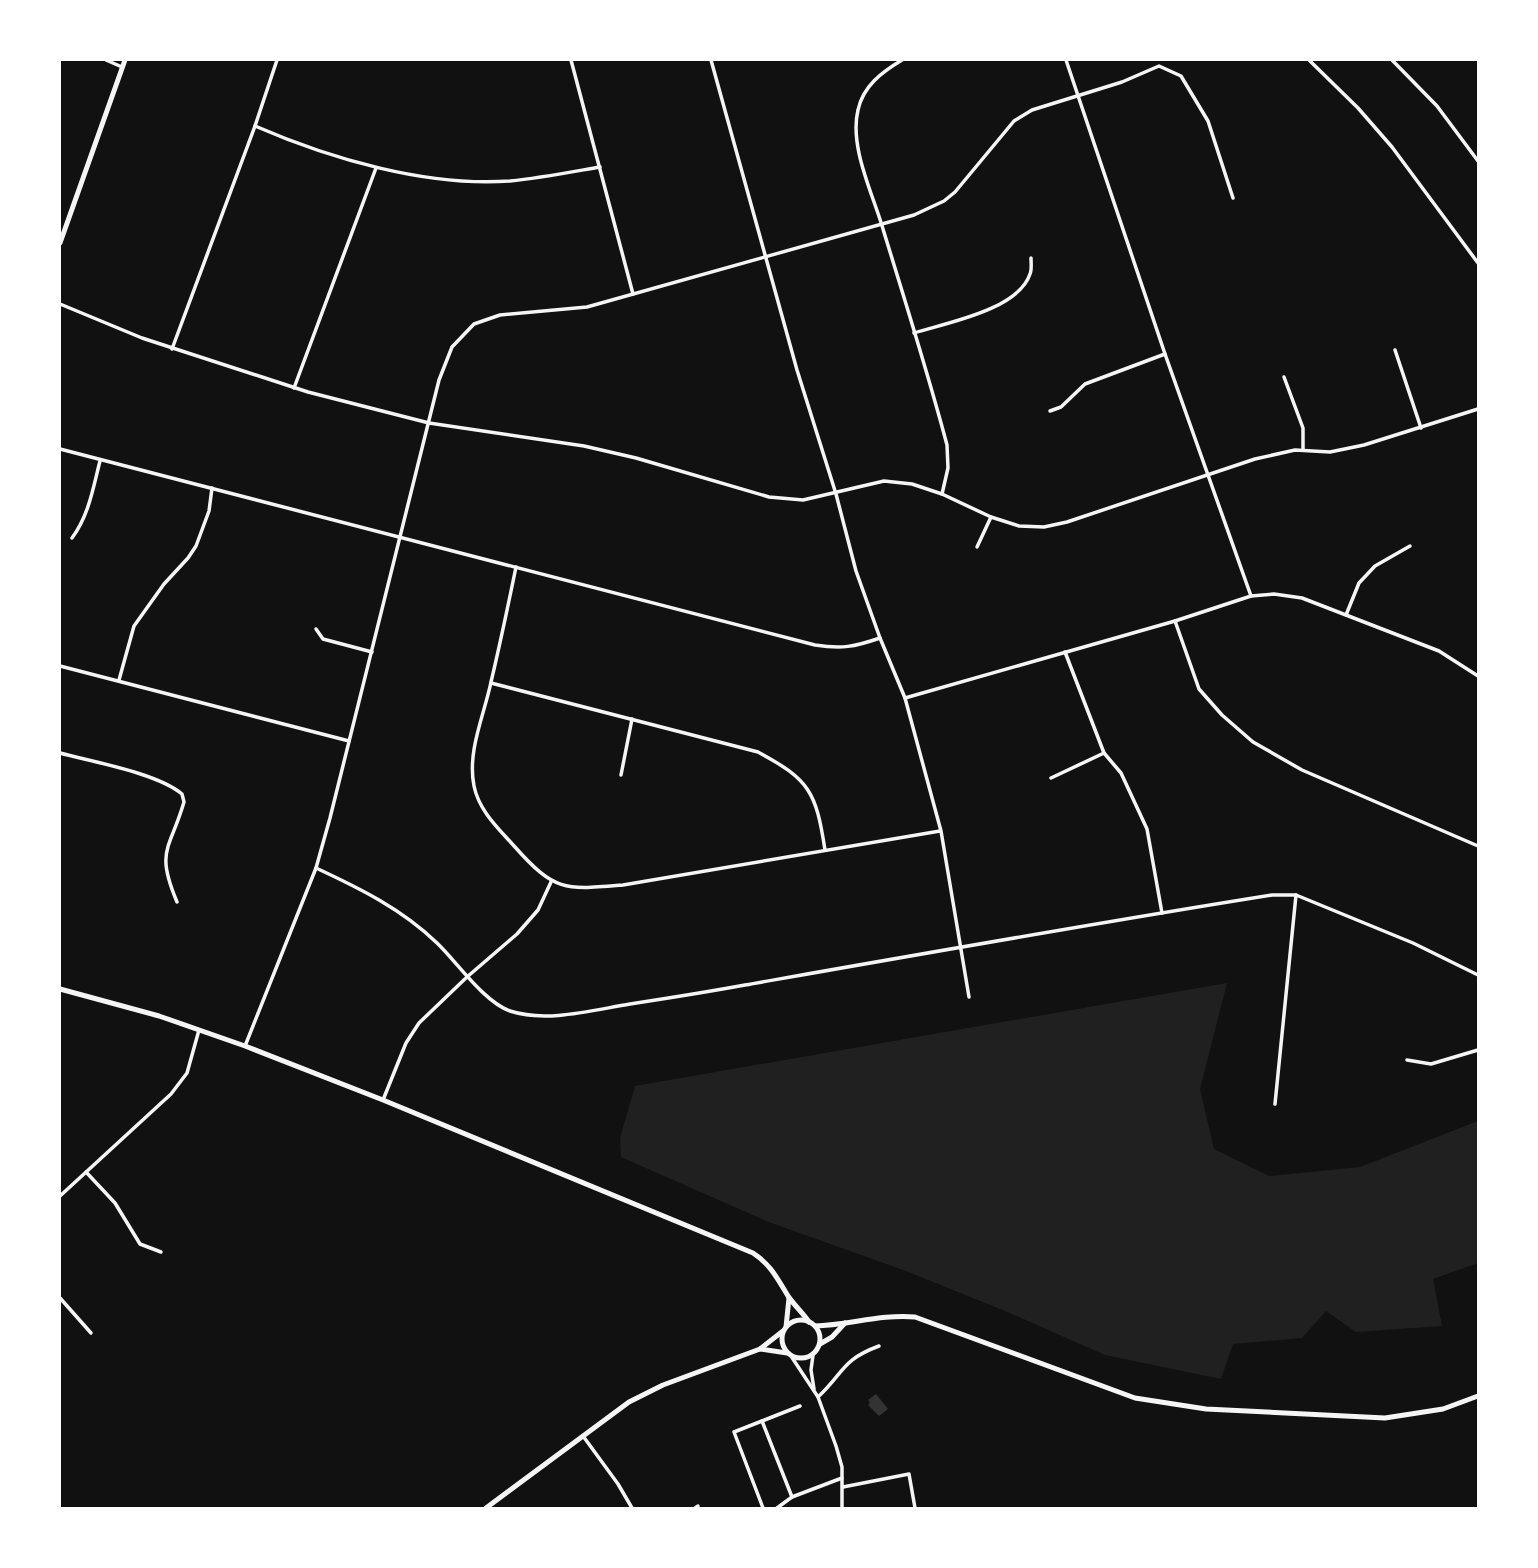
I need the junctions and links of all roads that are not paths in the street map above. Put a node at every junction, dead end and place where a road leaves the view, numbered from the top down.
1 (107, 60) edge
2 (125, 60) edge
3 (276, 60) edge
4 (571, 60) edge
5 (711, 60) edge
6 (902, 60) edge
7 (1066, 60) edge
8 (1309, 60) edge
9 (1392, 60) edge
10 (122, 67) junction
11 (1079, 95) junction
12 (255, 126) junction
13 (1479, 161) edge
14 (600, 167) junction
15 (376, 168) junction
16 (1233, 198) dead end
17 (882, 225) junction
18 (60, 243) edge
19 (766, 257) junction
20 (1031, 258) dead end
21 (1479, 263) edge
22 (634, 294) junction
23 (60, 304) edge
24 (914, 333) junction
25 (172, 349) junction
26 (1395, 350) dead end
27 (1165, 354) junction
28 (1284, 377) dead end
29 (294, 388) junction
30 (1479, 409) edge
31 (1050, 411) dead end
32 (429, 423) junction
33 (1421, 428) junction
34 (60, 449) edge
35 (1303, 450) junction
36 (100, 461) junction
37 (1209, 475) junction
38 (212, 488) junction
39 (836, 494) junction
40 (942, 494) junction
41 (991, 517) junction
42 (402, 537) junction
43 (72, 538) dead end
44 (1410, 546) dead end
45 (977, 547) dead end
46 (516, 567) junction
47 (1251, 596) junction
48 (1346, 615) junction
49 (1175, 621) junction
50 (316, 629) dead end
51 (880, 638) junction
52 (372, 652) junction
53 (1065, 652) junction
54 (60, 666) edge
55 (1479, 676) edge
56 (119, 680) junction
57 (491, 683) junction
58 (905, 698) junction
59 (632, 719) junction
60 (350, 742) junction
61 (1104, 753) junction
62 (60, 754) edge
63 (621, 775) dead end
64 (1051, 778) dead end
65 (941, 831) junction
66 (1479, 846) edge
67 (825, 850) junction
68 (316, 868) junction
69 (551, 882) junction
70 (1296, 895) junction
71 (177, 902) dead end
72 (1162, 913) junction
73 (961, 947) junction
74 (1479, 975) edge
75 (467, 977) junction
76 (60, 989) edge
77 (969, 998) dead end
78 (200, 1029) junction
79 (245, 1046) junction
80 (1479, 1050) edge
81 (1407, 1060) dead end
82 (383, 1100) junction
83 (1275, 1104) dead end
84 (86, 1172) junction
85 (60, 1196) edge
86 (161, 1252) dead end
87 (60, 1298) edge
88 (789, 1298) junction
89 (845, 1323) junction
90 (812, 1324) junction
91 (784, 1329) junction
92 (91, 1333) dead end
93 (820, 1344) junction
94 (879, 1346) dead end
95 (760, 1349) junction
96 (789, 1355) junction
97 (813, 1355) junction
98 (814, 1391) junction
99 (1479, 1396) edge
100 (818, 1397) junction
101 (800, 1406) dead end
102 (762, 1421) junction
103 (583, 1436) junction
104 (842, 1478) junction
105 (843, 1487) junction
106 (792, 1496) junction
107 (486, 1508) edge
108 (632, 1508) edge
109 (763, 1508) edge
110 (777, 1508) edge
111 (842, 1508) edge
112 (915, 1508) edge

1 - 10 street
2 - 10 main road
3 - 12 street
4 - 14 street
5 - 19 street
6 - 17 street
7 - 11 street
8 - 21 street
9 - 13 street
10 - 18 main road
11 - 16 street
11 - 17 street
11 - 27 street
12 - 15 street
12 - 25 street
14 - 15 street
14 - 22 street
15 - 29 street
17 - 19 street
17 - 24 street
19 - 22 street
19 - 39 street
20 - 24 street
22 - 32 street
23 - 25 street
24 - 40 street
25 - 29 street
26 - 33 street
27 - 31 street
27 - 37 street
28 - 35 street
29 - 32 street
30 - 33 street
32 - 39 street
32 - 42 street
33 - 35 street
34 - 36 street
35 - 37 street
36 - 38 street
36 - 43 street
37 - 41 street
37 - 47 street
38 - 42 street
38 - 56 street
39 - 40 street
39 - 51 street
40 - 41 street
41 - 45 street
42 - 46 street
42 - 52 street
44 - 48 street
46 - 51 street
46 - 57 street
47 - 48 street
47 - 49 street
48 - 55 street
49 - 53 street
49 - 66 street
50 - 52 street
51 - 58 street
52 - 60 street
53 - 58 street
53 - 61 street
54 - 56 street
56 - 60 street
57 - 59 street
57 - 69 street
58 - 65 street
59 - 63 street
59 - 67 street
60 - 68 street
61 - 64 street
61 - 72 street
62 - 71 street
65 - 67 street
65 - 73 street
67 - 69 street
68 - 75 street
68 - 79 street
69 - 75 street
70 - 72 street
70 - 74 street
70 - 83 street
72 - 73 street
73 - 75 street
73 - 77 street
75 - 82 street
76 - 78 main road
78 - 79 main road
78 - 84 street
79 - 82 main road
80 - 81 street
82 - 88 main road
84 - 85 street
84 - 86 street
87 - 92 street
88 - 90 main road
88 - 91 main road
89 - 90 main road
89 - 93 main road
89 - 99 main road
90 - 91 main road
90 - 93 main road
91 - 95 main road
91 - 96 main road
93 - 97 main road
94 - 100 street
95 - 96 main road
95 - 103 main road
96 - 97 main road
96 - 98 street
97 - 98 street
98 - 100 street
100 - 104 street
101 - 102 street
102 - 106 street
102 - 109 street
103 - 107 main road
103 - 108 street
104 - 105 street
104 - 106 street
105 - 111 street
105 - 112 street
106 - 110 street

